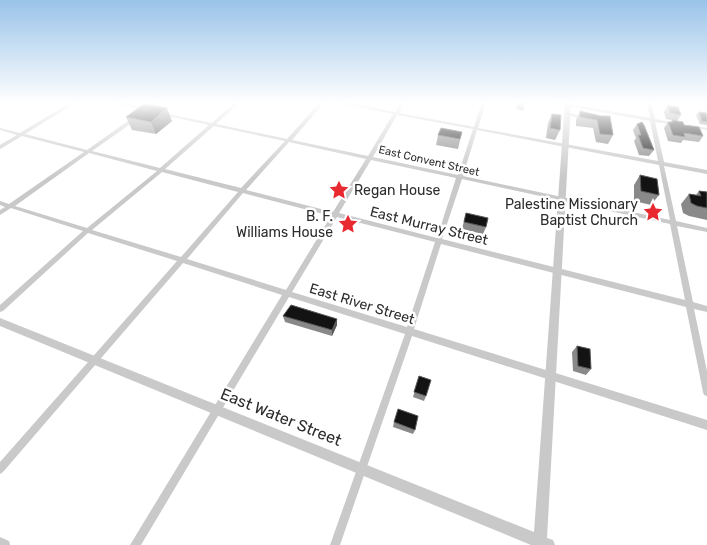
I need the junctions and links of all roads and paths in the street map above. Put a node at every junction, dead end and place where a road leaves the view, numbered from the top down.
1 (32, 127) edge
2 (121, 127) edge
3 (210, 127) edge
4 (230, 127) edge
5 (300, 127) edge
6 (388, 127) edge
7 (467, 127) edge
8 (566, 127) edge
9 (654, 127) edge
10 (0, 129) edge
11 (476, 129) junction
12 (21, 134) junction
13 (289, 140) junction
14 (0, 146) edge
15 (565, 146) junction
16 (87, 151) junction
17 (368, 157) junction
18 (660, 164) junction
19 (162, 169) junction
20 (707, 172) edge
21 (460, 178) junction
22 (242, 191) junction
23 (562, 199) junction
24 (0, 203) edge
25 (10, 206) junction
26 (0, 213) edge
27 (334, 214) junction
28 (674, 223) junction
29 (88, 230) junction
30 (707, 230) edge
31 (439, 242) junction
32 (181, 260) junction
33 (557, 272) junction
34 (286, 294) junction
35 (690, 305) junction
36 (0, 309) edge
37 (707, 309) edge
38 (0, 322) edge
39 (409, 332) junction
40 (94, 360) junction
41 (550, 376) junction
42 (707, 392) edge
43 (217, 410) junction
44 (707, 425) edge
45 (0, 469) edge
46 (361, 469) junction
47 (0, 542) edge
48 (542, 544) edge
49 (5, 545) edge
50 (134, 545) edge
51 (335, 545) edge

1 - 12 street
2 - 16 street
3 - 19 street
4 - 13 street, East Convent Street
5 - 13 street
6 - 17 street
7 - 11 street
8 - 15 street
9 - 18 street
10 - 12 street, East Murray Street
11 - 15 street
11 - 21 street
12 - 14 street
12 - 16 street, East Murray Street
13 - 17 street, East Convent Street
13 - 22 street
15 - 18 street
15 - 23 street
16 - 19 street, East Murray Street
16 - 25 street
17 - 21 street, East Convent Street
17 - 27 street
18 - 20 street
18 - 28 street
19 - 22 street, East Murray Street
19 - 29 street
21 - 23 street, East Convent Street
21 - 31 street
22 - 27 street, East Murray Street
22 - 32 street
23 - 28 street, East Convent Street
23 - 33 street
24 - 25 street, East River Street
25 - 26 street
25 - 29 street, East River Street
27 - 31 street, East Murray Street
27 - 34 street
28 - 30 street, East Convent Street
28 - 35 street
29 - 32 street, East River Street
29 - 36 street
31 - 33 street, East Murray Street
31 - 39 street
32 - 34 street, East River Street
32 - 40 street
33 - 35 street, East Murray Street
33 - 41 street
34 - 39 street, East River Street
34 - 43 street
35 - 37 street, East Murray Street
35 - 42 street
38 - 40 street, East Water Street
39 - 41 street, East River Street
39 - 46 street
40 - 43 street, East Water Street
40 - 45 street
41 - 44 street, East River Street
41 - 48 street
43 - 46 street, East Water Street
43 - 50 street
46 - 48 street, East Water Street
46 - 51 street
47 - 49 street

